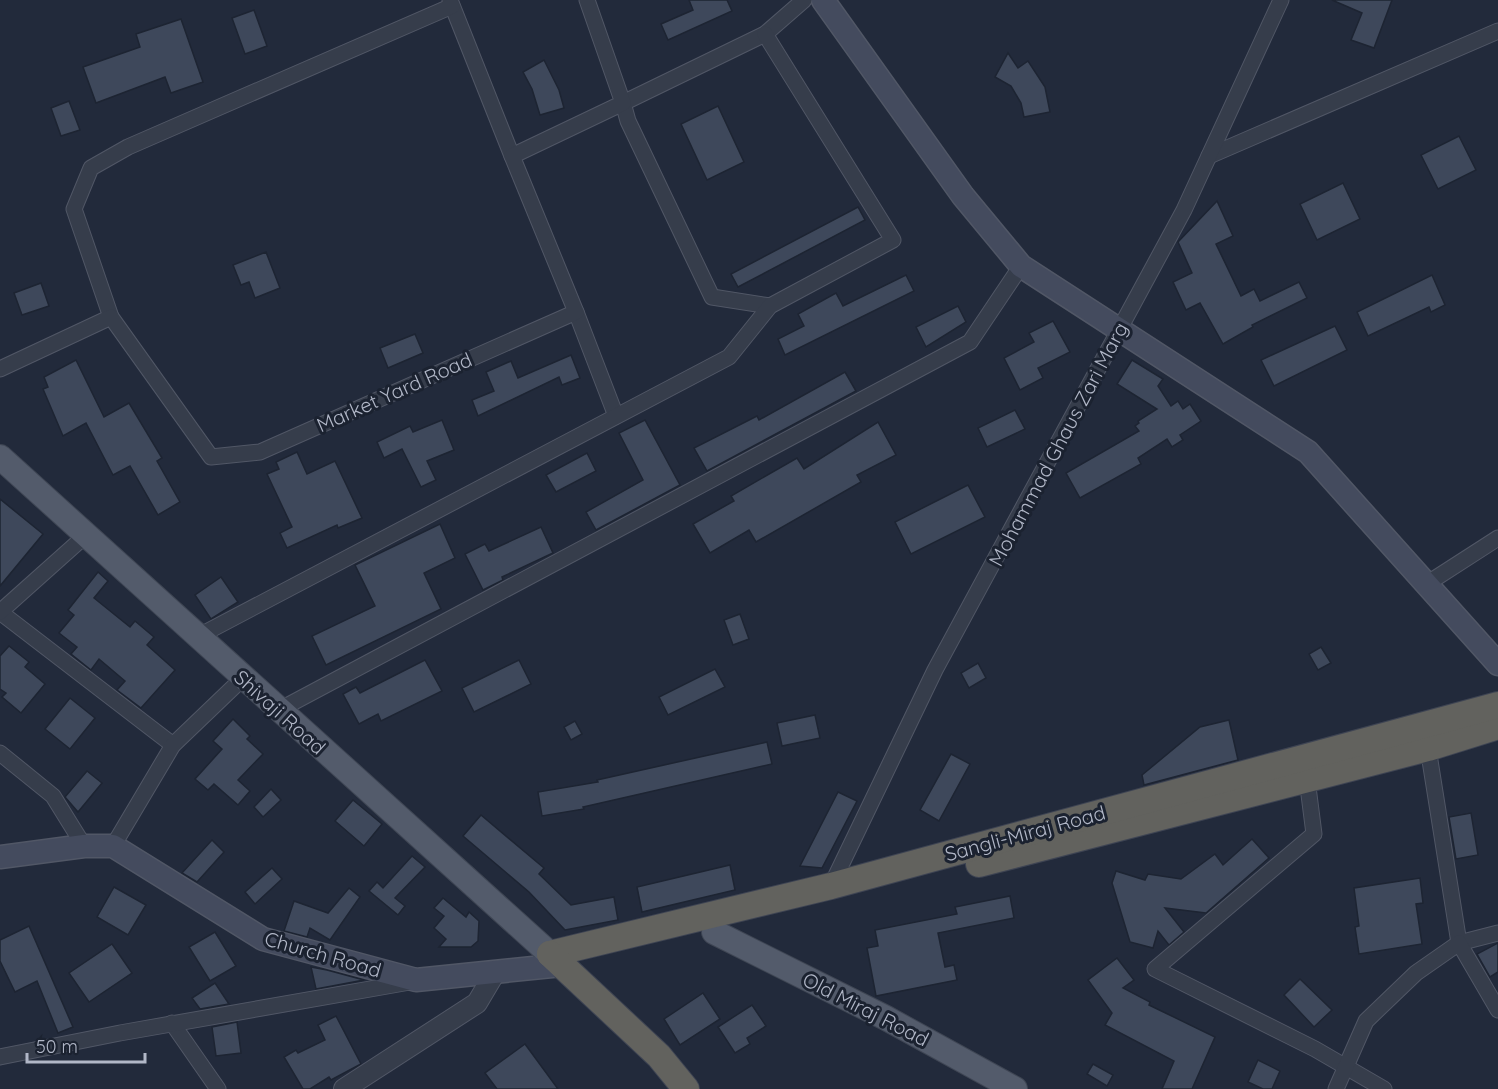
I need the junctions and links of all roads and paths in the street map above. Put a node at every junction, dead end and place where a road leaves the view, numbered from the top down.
1 (587, 0) edge
2 (804, 0) edge
3 (823, 0) edge
4 (1281, 0) edge
5 (451, 3) edge
6 (1498, 31) edge
7 (765, 34) junction
8 (623, 103) junction
9 (512, 156) junction
10 (1209, 156) junction
11 (1021, 266) junction
12 (770, 306) junction
13 (576, 312) junction
14 (111, 317) junction
15 (1120, 330) junction
16 (0, 369) edge
17 (616, 416) junction
18 (0, 457) edge
19 (85, 536) junction
20 (1498, 538) edge
21 (1425, 585) junction
22 (0, 612) edge
23 (197, 637) junction
24 (1498, 664) edge
25 (243, 678) junction
26 (1498, 705) edge
27 (279, 710) junction
28 (1498, 726) edge
29 (173, 745) junction
30 (1428, 748) junction
31 (0, 753) edge
32 (1306, 779) junction
33 (84, 846) junction
34 (113, 846) junction
35 (0, 857) edge
36 (831, 886) junction
37 (714, 932) junction
38 (1498, 933) edge
39 (1458, 943) junction
40 (556, 960) junction
41 (496, 971) junction
42 (416, 980) junction
43 (1498, 1010) edge
44 (172, 1023) junction
45 (0, 1058) edge
46 (1347, 1068) junction
47 (218, 1089) edge
48 (344, 1089) edge
49 (686, 1089) edge
50 (1015, 1089) edge
51 (1336, 1089) edge
52 (1384, 1089) edge

1 - 8 street
2 - 7 street
3 - 11 main road
4 - 10 street, Mohammad Ghaus Zari Marg
5 - 9 street
5 - 14 street
6 - 10 street
7 - 8 street
7 - 12 street
8 - 9 street
8 - 12 street
9 - 13 street
10 - 15 street, Mohammad Ghaus Zari Marg
11 - 15 main road
11 - 27 street
12 - 17 street
13 - 14 street, Market Yard Road
13 - 17 street
14 - 16 street
15 - 21 main road
15 - 36 street, Mohammad Ghaus Zari Marg
17 - 23 street
18 - 19 main road, Shivaji Road
19 - 22 street
19 - 23 main road, Shivaji Road
20 - 21 street
21 - 24 main road
22 - 29 street
23 - 25 main road, Shivaji Road
25 - 27 main road, Shivaji Road
25 - 29 street
26 - 36 highway, Sangli-Miraj Road
27 - 40 main road, Shivaji Road
28 - 30 highway, Sangli-Miraj Road
29 - 34 street
30 - 32 highway, Sangli-Miraj Road
30 - 39 street
31 - 33 street
32 - 37 highway, Sangli-Miraj Road
32 - 46 street
33 - 34 main road
33 - 35 main road
34 - 42 main road, Church Road
36 - 40 highway, Sangli-Miraj Road
37 - 40 highway, Sangli-Miraj Road
37 - 50 main road, Old Miraj Road
38 - 39 street
39 - 43 street
39 - 46 street
40 - 41 main road, Church Road
40 - 49 highway
41 - 42 main road, Church Road
41 - 48 street
42 - 44 street
44 - 45 street
44 - 47 street
46 - 51 street
46 - 52 street

